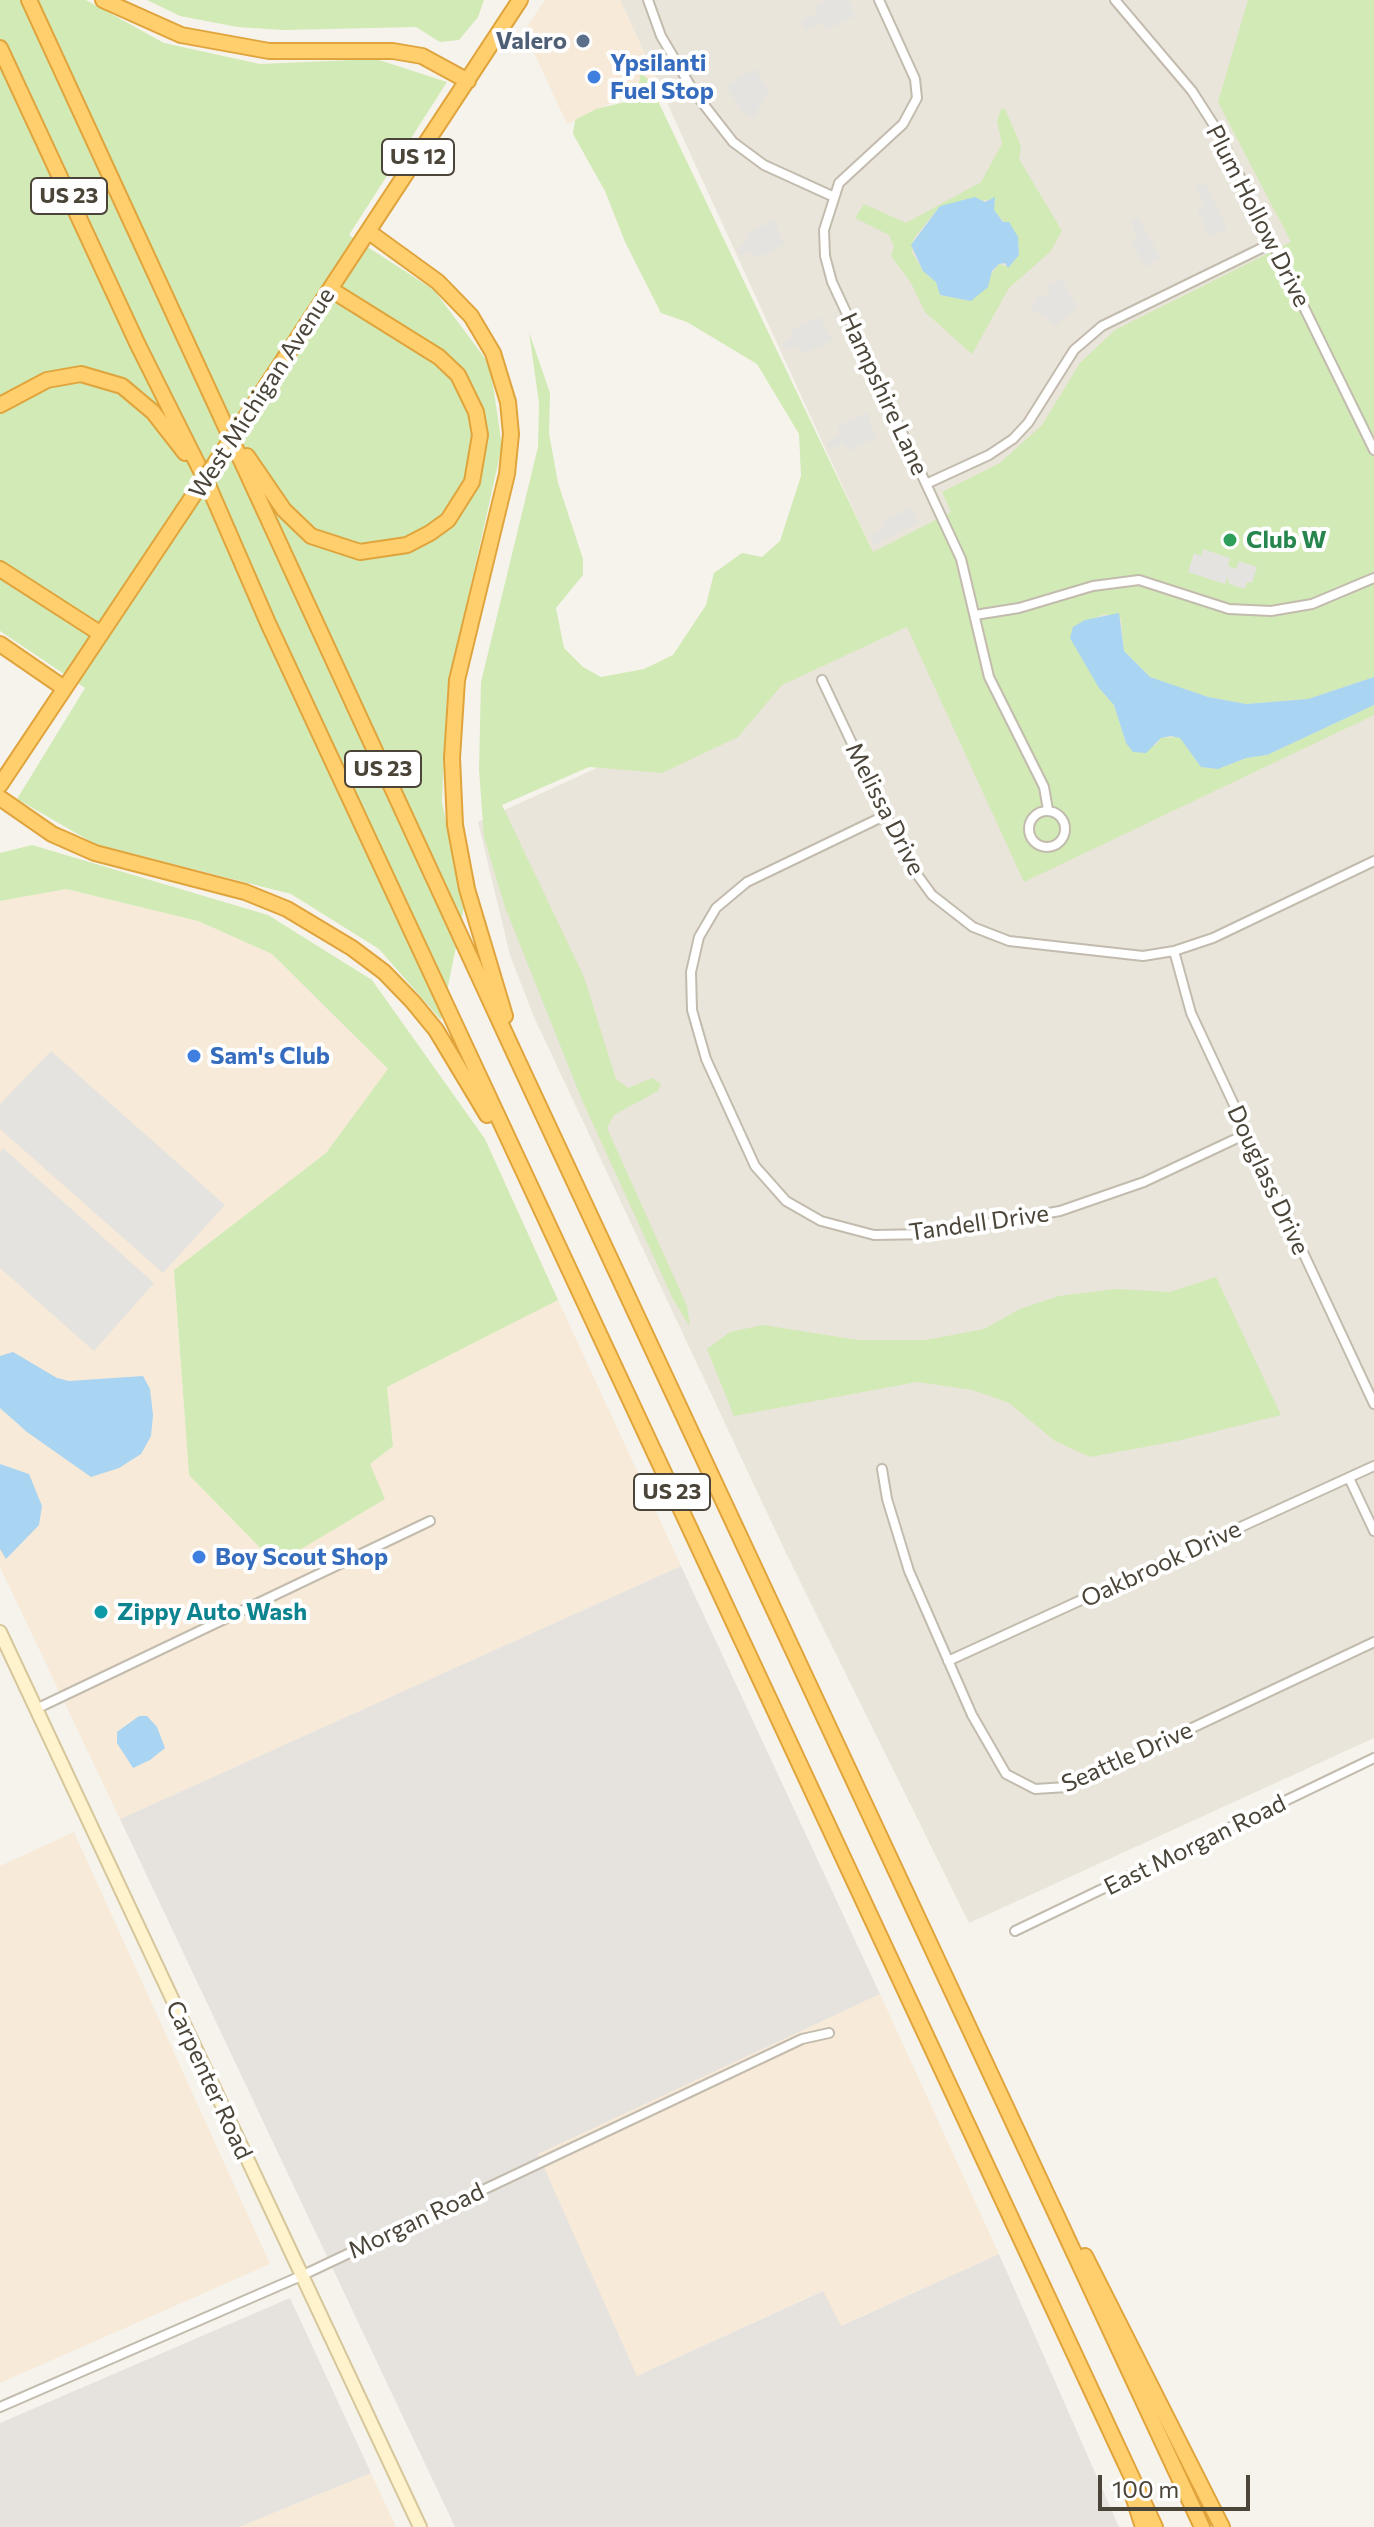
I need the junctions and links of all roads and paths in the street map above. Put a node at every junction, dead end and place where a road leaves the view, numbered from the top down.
1 (29, 0) edge
2 (103, 0) edge
3 (520, 0) edge
4 (648, 0) edge
5 (879, 0) edge
6 (1115, 0) edge
7 (0, 48) edge
8 (468, 81) junction
9 (832, 196) junction
10 (369, 232) junction
11 (1272, 243) junction
12 (330, 289) junction
13 (0, 405) edge
14 (224, 422) junction
15 (1374, 450) edge
16 (926, 484) junction
17 (208, 485) junction
18 (0, 569) edge
19 (1374, 578) edge
20 (975, 615) junction
21 (101, 634) junction
22 (0, 644) edge
23 (822, 680) dead end
24 (64, 688) junction
25 (0, 785) edge
26 (0, 798) edge
27 (1048, 810) junction
28 (884, 816) junction
29 (1374, 861) edge
30 (1174, 951) junction
31 (517, 1059) junction
32 (1246, 1134) junction
33 (531, 1189) junction
34 (1374, 1404) edge
35 (1374, 1466) edge
36 (882, 1469) dead end
37 (1349, 1478) junction
38 (430, 1521) dead end
39 (1374, 1531) edge
40 (0, 1632) edge
41 (1374, 1642) edge
42 (948, 1661) junction
43 (36, 1709) junction
44 (1374, 1758) edge
45 (1015, 1931) dead end
46 (829, 2033) dead end
47 (1054, 2209) junction
48 (301, 2276) junction
49 (0, 2407) edge
50 (1124, 2461) junction
51 (420, 2527) edge
52 (1143, 2527) edge
53 (1155, 2527) edge
54 (1202, 2527) edge
55 (1222, 2527) edge

1 - 14 highway, US 23
2 - 8 highway
3 - 8 highway, West Michigan Avenue / US 12
4 - 9 street
5 - 9 street, Hampshire Lane
6 - 11 street, Plum Hollow Drive
7 - 17 highway, US 23
8 - 10 highway, West Michigan Avenue / US 12
9 - 16 street, Hampshire Lane
10 - 12 highway, West Michigan Avenue / US 12
10 - 31 highway
11 - 15 street, Plum Hollow Drive
11 - 16 street
12 - 14 highway
12 - 21 highway, West Michigan Avenue / US 12, bridge
13 - 17 highway
14 - 31 highway, US 23
16 - 20 street, Hampshire Lane
17 - 33 highway, US 23
18 - 21 highway
19 - 20 street
20 - 27 street, Hampshire Lane
21 - 24 highway, West Michigan Avenue / US 12
22 - 24 highway
23 - 28 street, Melissa Drive
24 - 25 highway, West Michigan Avenue / US 12
26 - 33 highway
27 - 27 street, Hampshire Lane
28 - 30 street, Melissa Drive
28 - 32 street, Tandell Drive
29 - 30 street, Melissa Drive
30 - 32 street, Douglass Drive
31 - 47 highway, US 23
32 - 34 street, Douglass Drive
33 - 50 highway, US 23
35 - 37 street, Oakbrook Drive
36 - 42 street, Seattle Drive
37 - 39 street
37 - 42 street, Oakbrook Drive
38 - 43 street
40 - 43 main road, Carpenter Road
41 - 42 street, Seattle Drive
43 - 48 main road, Carpenter Road
44 - 45 street, East Morgan Road
46 - 48 street, Morgan Road
47 - 54 highway, US 23
47 - 55 highway
48 - 49 street, Morgan Road
48 - 51 main road, Carpenter Road
50 - 52 highway
50 - 53 highway, US 23

